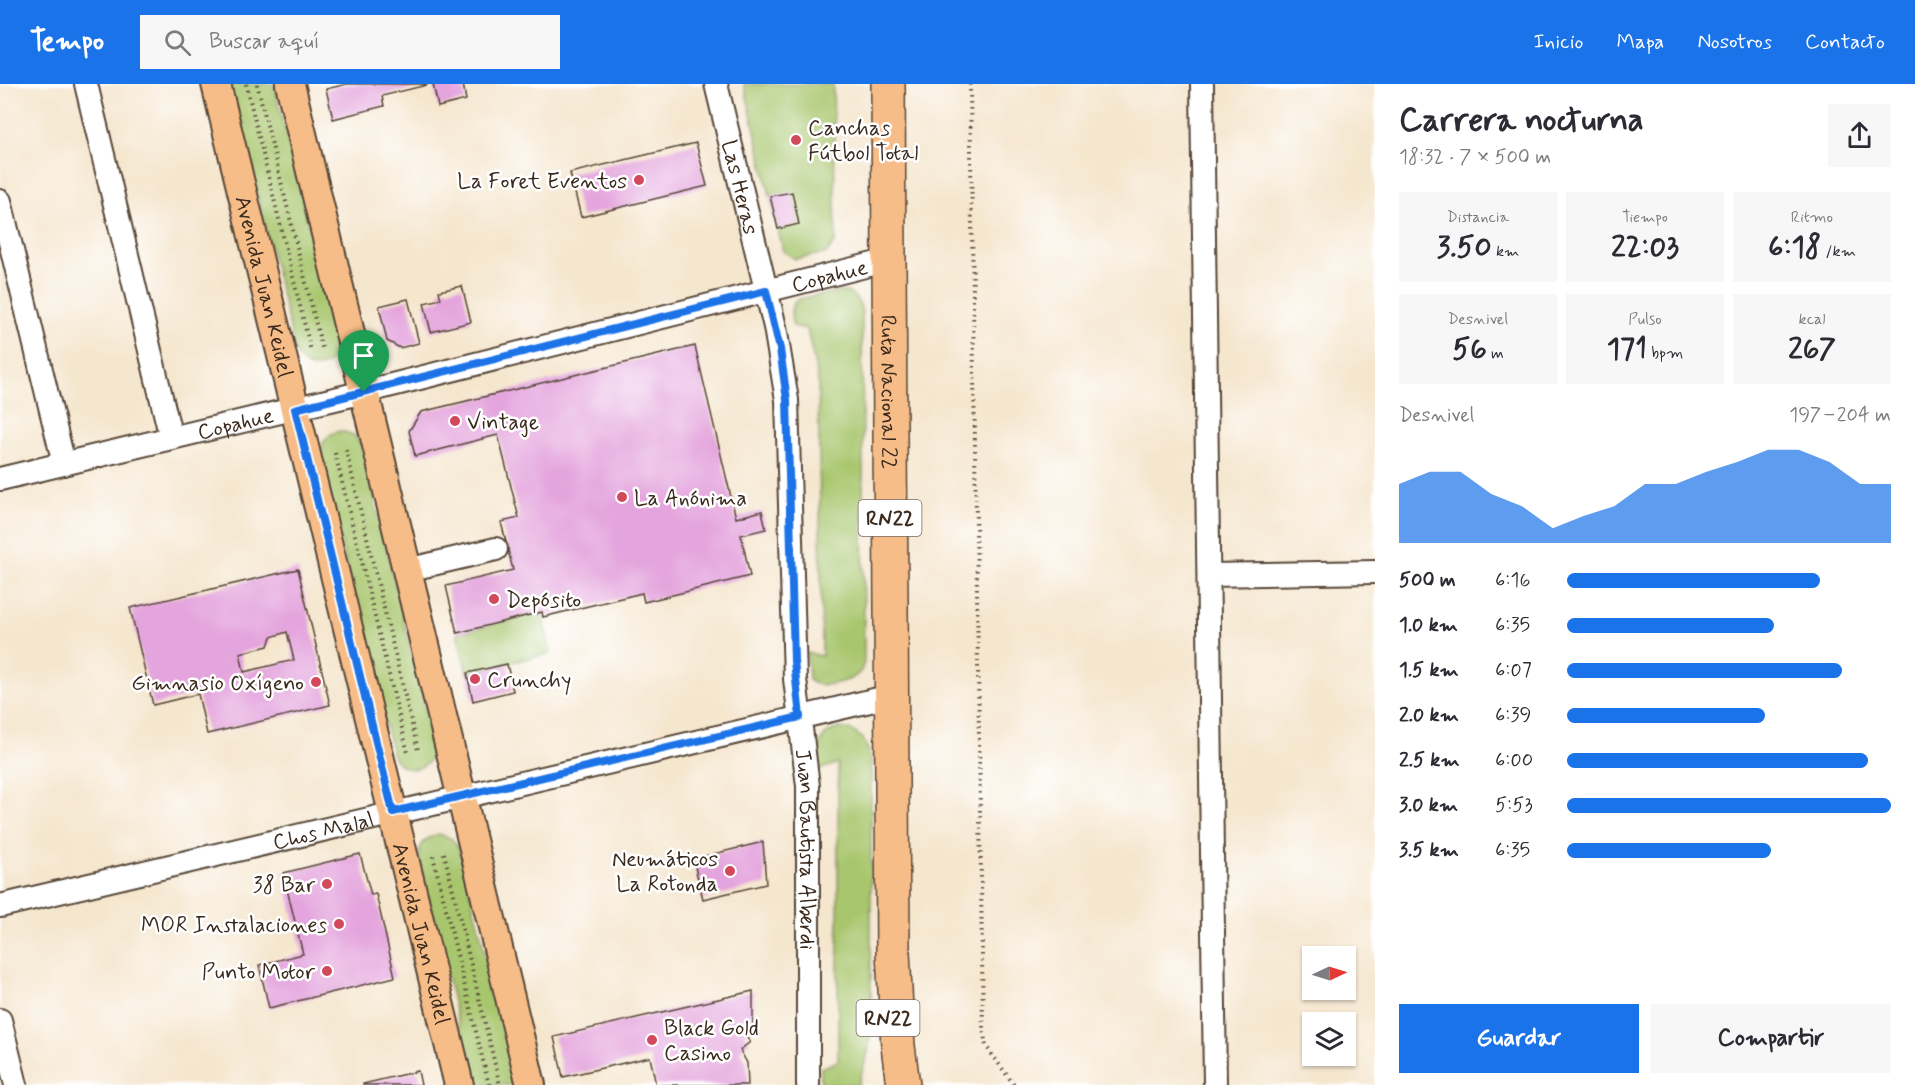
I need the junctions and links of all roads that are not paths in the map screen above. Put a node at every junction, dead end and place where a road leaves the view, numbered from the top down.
1 (86, 84) edge
2 (216, 84) edge
3 (290, 84) edge
4 (716, 84) edge
5 (888, 84) edge
6 (1202, 84) edge
7 (0, 201) edge
8 (889, 260) junction
9 (766, 291) junction
10 (364, 392) junction
11 (295, 409) junction
12 (171, 438) junction
13 (64, 464) junction
14 (0, 479) edge
15 (496, 549) dead end
16 (407, 570) junction
17 (1375, 572) edge
18 (1209, 575) junction
19 (891, 696) junction
20 (800, 717) junction
21 (461, 796) junction
22 (393, 812) junction
23 (0, 906) edge
24 (893, 952) junction
25 (0, 1020) edge
26 (16, 1085) edge
27 (459, 1085) edge
28 (531, 1085) edge
29 (808, 1085) edge
30 (880, 1085) edge
31 (903, 1085) edge
32 (1215, 1085) edge

1 - 12 street
2 - 11 main road, Avenida Juan Keidel
3 - 10 main road
4 - 9 street, Las Heras
5 - 8 highway, Ruta Nacional 22 / RN22
6 - 18 street
7 - 13 street
8 - 9 street, Copahue
8 - 19 highway, Ruta Nacional 22 / RN22
9 - 10 street, Copahue
9 - 20 street, Juan Bautista Alberdi
10 - 11 street, Copahue
10 - 16 main road
11 - 12 street, Copahue
11 - 22 main road, Avenida Juan Keidel
12 - 13 street, Copahue
13 - 14 street, Copahue
15 - 16 street
16 - 21 main road
17 - 18 street
18 - 32 street
19 - 20 street, Chos Malal
19 - 24 highway, Ruta Nacional 22 / RN22
20 - 21 street, Chos Malal
20 - 29 street, Juan Bautista Alberdi
21 - 22 street, Chos Malal
21 - 28 main road
22 - 23 street, Chos Malal
22 - 27 main road, Avenida Juan Keidel
24 - 30 highway, Ruta Nacional 22 / RN22
24 - 31 highway, Ruta Nacional 22 / RN22
25 - 26 street

